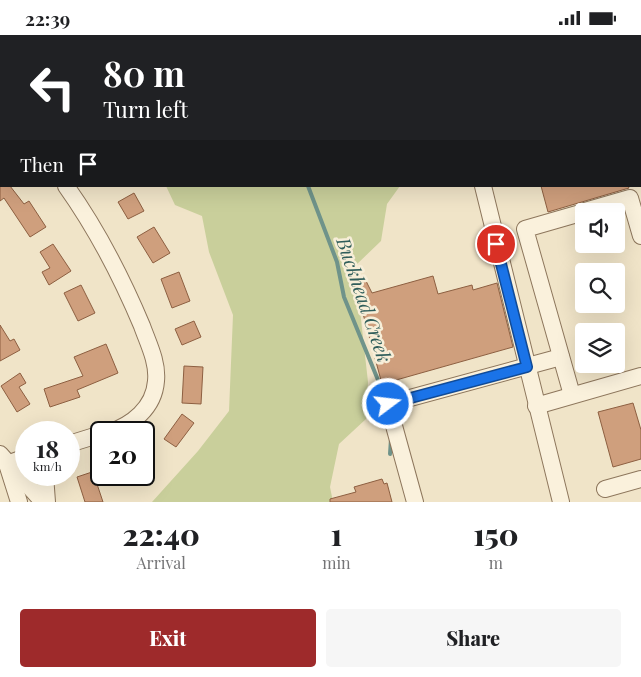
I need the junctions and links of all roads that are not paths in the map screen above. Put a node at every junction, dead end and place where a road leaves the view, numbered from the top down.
1 (67, 187) edge
2 (484, 187) edge
3 (613, 203) edge
4 (575, 214) edge
5 (641, 236) edge
6 (561, 357) junction
7 (527, 367) junction
8 (641, 376) edge
9 (572, 395) junction
10 (536, 406) junction
11 (132, 421) edge
12 (3, 459) edge
13 (641, 479) edge
14 (45, 486) edge
15 (605, 489) dead end
16 (19, 502) edge
17 (43, 502) edge
18 (46, 502) edge
19 (415, 502) edge
20 (561, 502) edge

1 - 11 street
2 - 7 street
3 - 5 street
4 - 6 street
6 - 7 street
6 - 9 street
7 - 10 street
7 - 19 street
8 - 9 street
9 - 10 street
10 - 20 street
12 - 16 street
12 - 17 street
13 - 15 street
14 - 18 street

